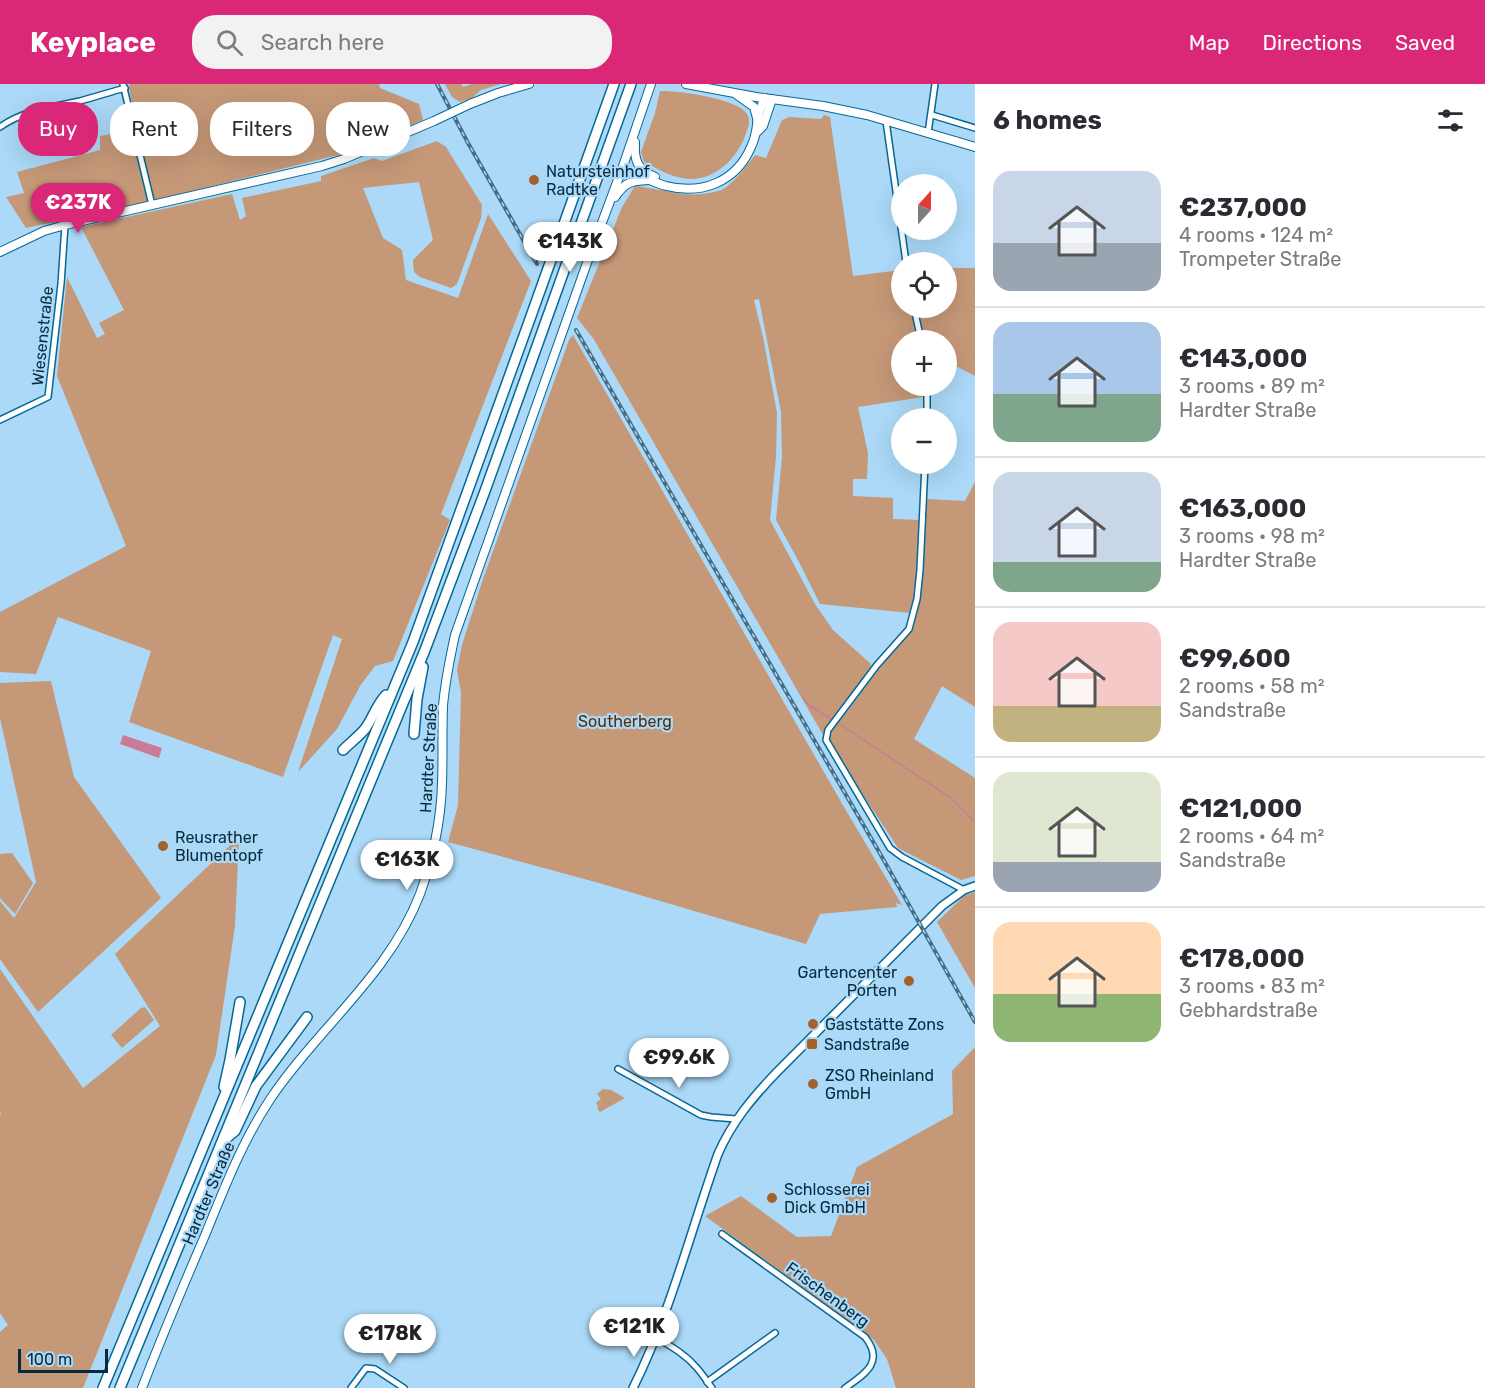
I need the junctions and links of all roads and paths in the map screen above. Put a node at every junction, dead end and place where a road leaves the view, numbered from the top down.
1 (529, 84) edge
2 (614, 84) edge
3 (631, 84) edge
4 (651, 84) edge
5 (686, 84) edge
6 (936, 84) edge
7 (124, 86) edge
8 (735, 94) junction
9 (769, 98) junction
10 (932, 115) junction
11 (757, 121) junction
12 (886, 121) junction
13 (0, 127) edge
14 (637, 127) junction
15 (975, 128) edge
16 (756, 133) junction
17 (928, 133) junction
18 (975, 147) edge
19 (622, 169) junction
20 (649, 180) junction
21 (681, 189) junction
22 (152, 205) junction
23 (608, 208) junction
24 (64, 225) junction
25 (0, 252) edge
26 (905, 252) edge
27 (0, 420) edge
28 (925, 474) edge
29 (425, 650) junction
30 (392, 689) junction
31 (414, 734) dead end
32 (343, 750) dead end
33 (975, 886) edge
34 (964, 890) junction
35 (240, 1002) dead end
36 (307, 1017) dead end
37 (618, 1068) dead end
38 (216, 1117) junction
39 (736, 1119) junction
40 (222, 1143) junction
41 (722, 1234) dead end
42 (775, 1333) dead end
43 (656, 1338) junction
44 (708, 1382) junction
45 (103, 1388) edge
46 (120, 1388) edge
47 (142, 1388) edge
48 (351, 1388) edge
49 (404, 1388) edge
50 (633, 1388) edge
51 (712, 1388) edge
52 (845, 1388) edge

1 - 22 main road, bridge
2 - 30 highway
3 - 29 highway
4 - 14 main road, Hardter Straße
5 - 8 main road
6 - 10 street
7 - 13 street
7 - 22 street
8 - 9 main road
8 - 11 main road
9 - 11 main road
9 - 12 main road
9 - 16 main road
10 - 15 street
10 - 17 street
11 - 16 main road
12 - 17 main road
12 - 26 street
14 - 19 main road, Hardter Straße
14 - 21 main road
16 - 21 main road
17 - 18 main road
19 - 20 main road
19 - 23 main road, Hardter Straße
20 - 21 main road
20 - 23 main road
22 - 24 main road
23 - 47 main road, Hardter Straße
24 - 25 main road
24 - 27 street, Wiesenstraße
28 - 34 street
29 - 31 highway
29 - 40 highway
30 - 32 highway
30 - 38 highway
33 - 34 street
34 - 39 street
35 - 38 highway
36 - 40 highway
37 - 39 street
38 - 45 highway
39 - 43 street
40 - 46 highway
41 - 52 street, Frischenberg
42 - 44 street
43 - 44 street
43 - 50 street
44 - 51 street
48 - 49 street

